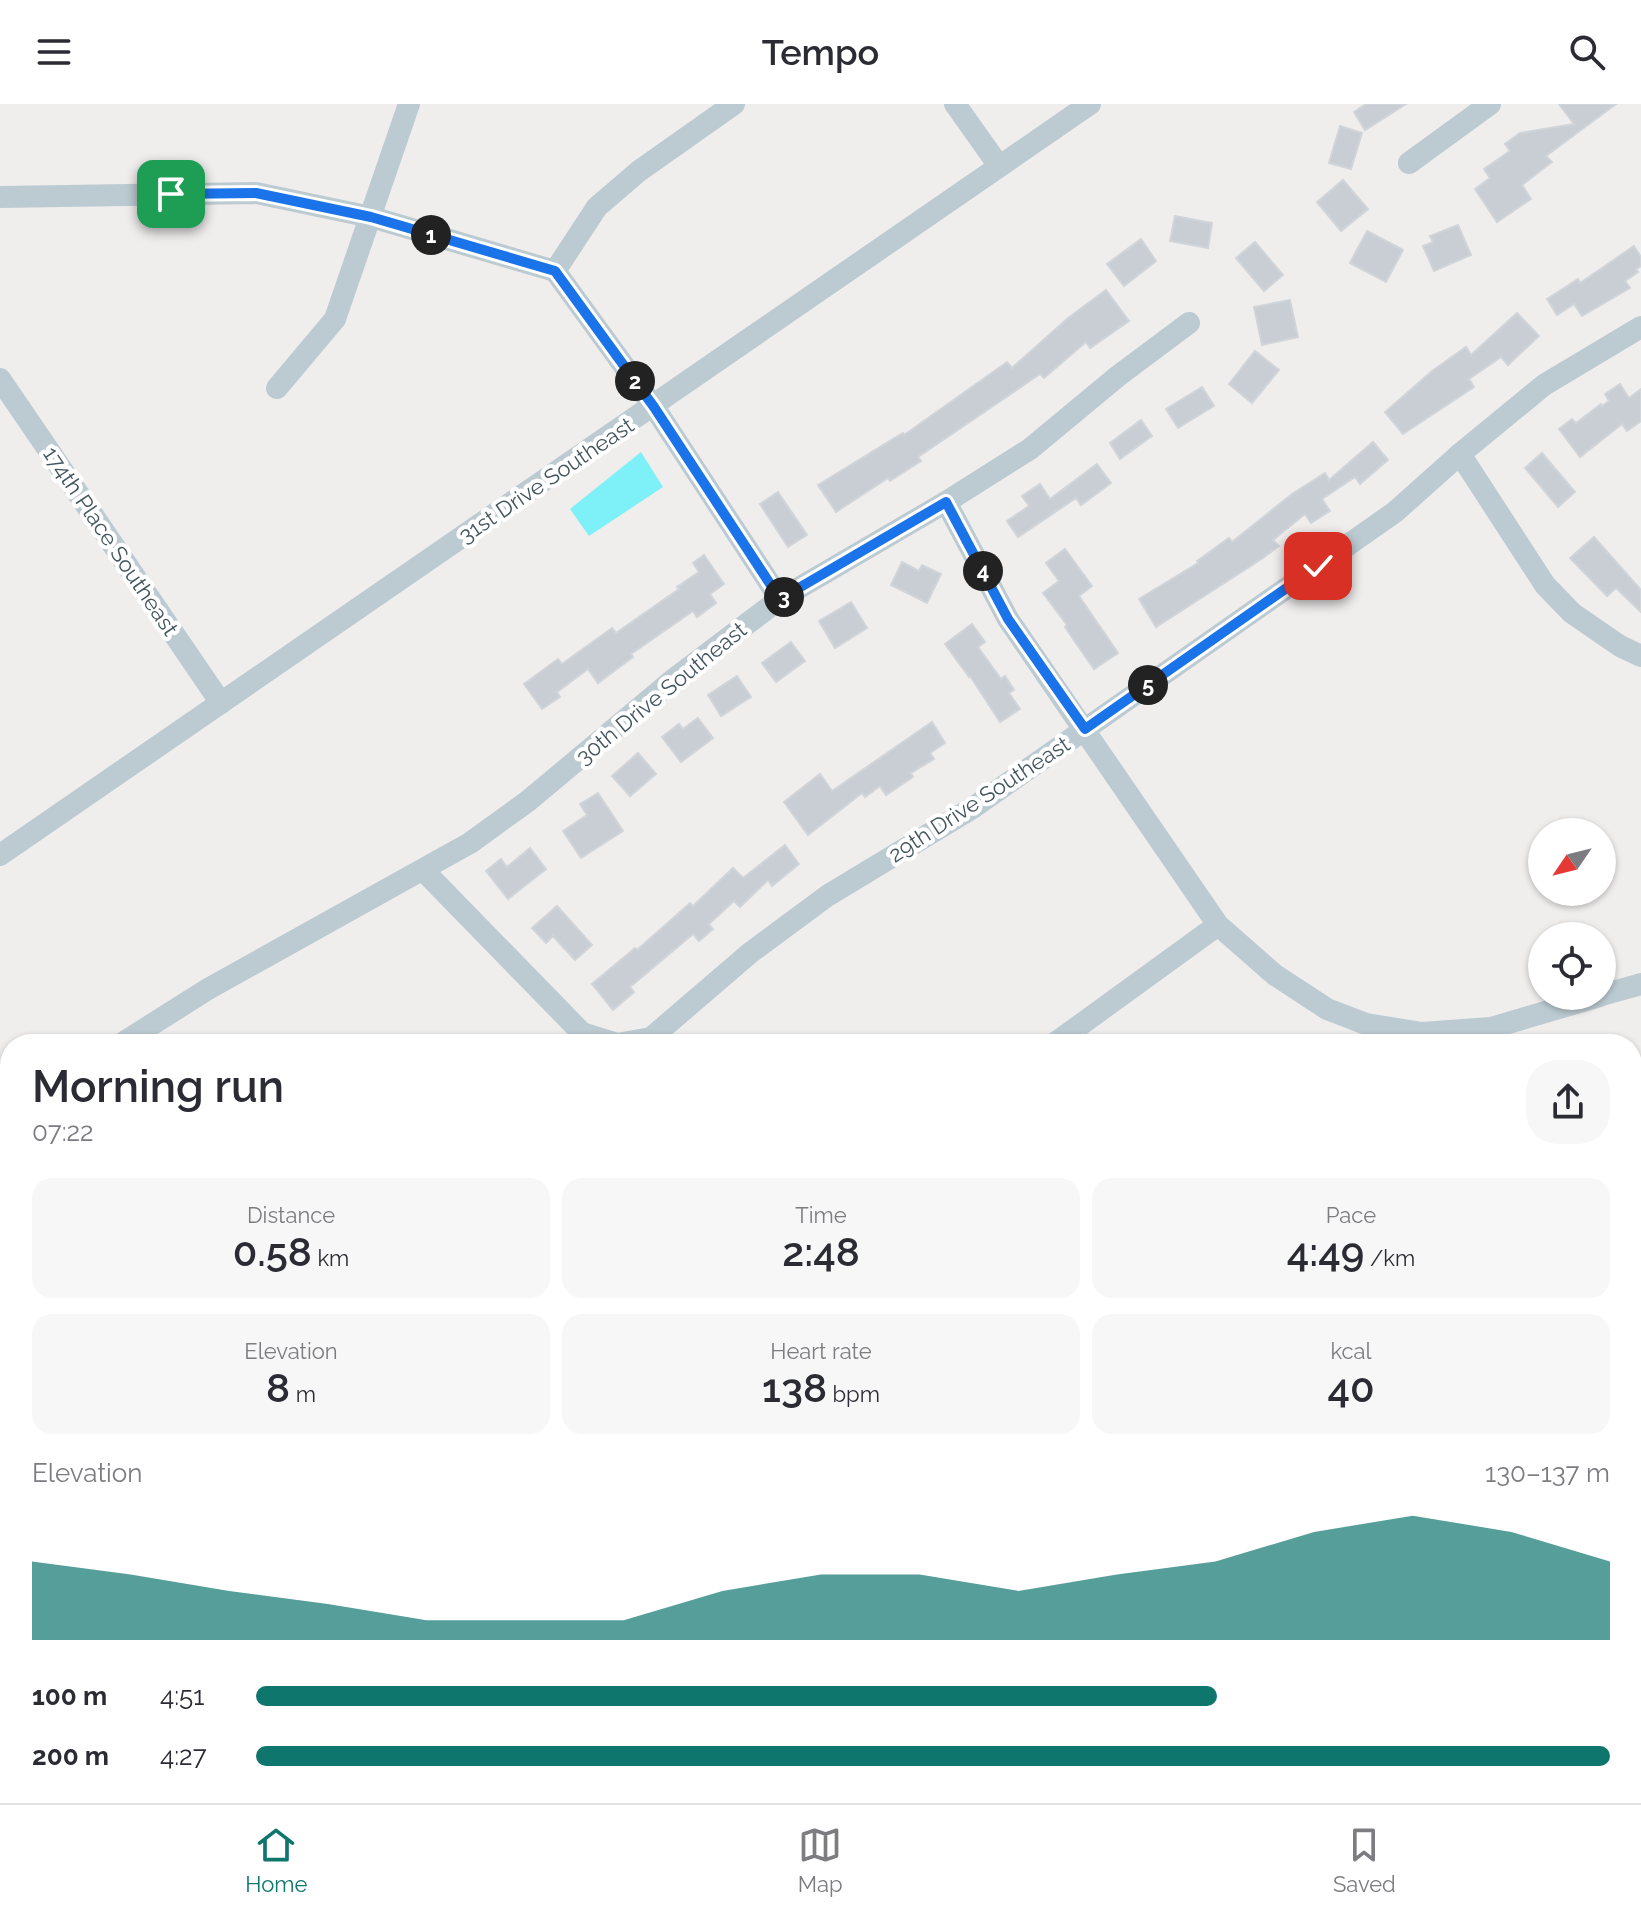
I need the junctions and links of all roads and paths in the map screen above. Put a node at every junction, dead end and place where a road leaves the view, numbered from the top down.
1 (409, 104) edge
2 (734, 104) edge
3 (955, 104) edge
4 (1090, 104) edge
5 (1490, 104) edge
6 (1409, 163) dead end
7 (999, 166) junction
8 (0, 197) edge
9 (371, 217) junction
10 (555, 271) junction
11 (1189, 323) dead end
12 (1641, 327) edge
13 (0, 379) edge
14 (277, 388) dead end
15 (654, 407) junction
16 (1460, 454) junction
17 (946, 502) junction
18 (780, 599) junction
19 (1641, 656) edge
20 (221, 703) junction
21 (1085, 729) junction
22 (0, 855) edge
23 (424, 871) junction
24 (1218, 925) junction
25 (1641, 984) edge
26 (1616, 992) edge
27 (1563, 1010) edge
28 (137, 1034) edge
29 (585, 1034) edge
30 (656, 1034) edge
31 (1068, 1034) edge
32 (1446, 1034) edge
33 (1498, 1034) edge

1 - 9 street
2 - 10 street
3 - 7 street
4 - 7 street, 31st Drive Southeast
5 - 6 street
7 - 15 street, 31st Drive Southeast
8 - 9 street
9 - 10 street
9 - 14 street
10 - 15 street
11 - 17 street, 30th Drive Southeast
12 - 16 street, 29th Drive Southeast
13 - 20 street, 174th Place Southeast
15 - 18 street
15 - 20 street, 31st Drive Southeast
16 - 19 street
16 - 21 street, 29th Drive Southeast
17 - 18 street, 30th Drive Southeast
17 - 21 street
18 - 23 street, 30th Drive Southeast
20 - 22 street, 31st Drive Southeast
21 - 24 street
21 - 30 street, 29th Drive Southeast
23 - 28 street, 30th Drive Southeast
23 - 29 street, 29th Drive Southeast
24 - 31 street
24 - 32 street
25 - 26 street
27 - 33 street

